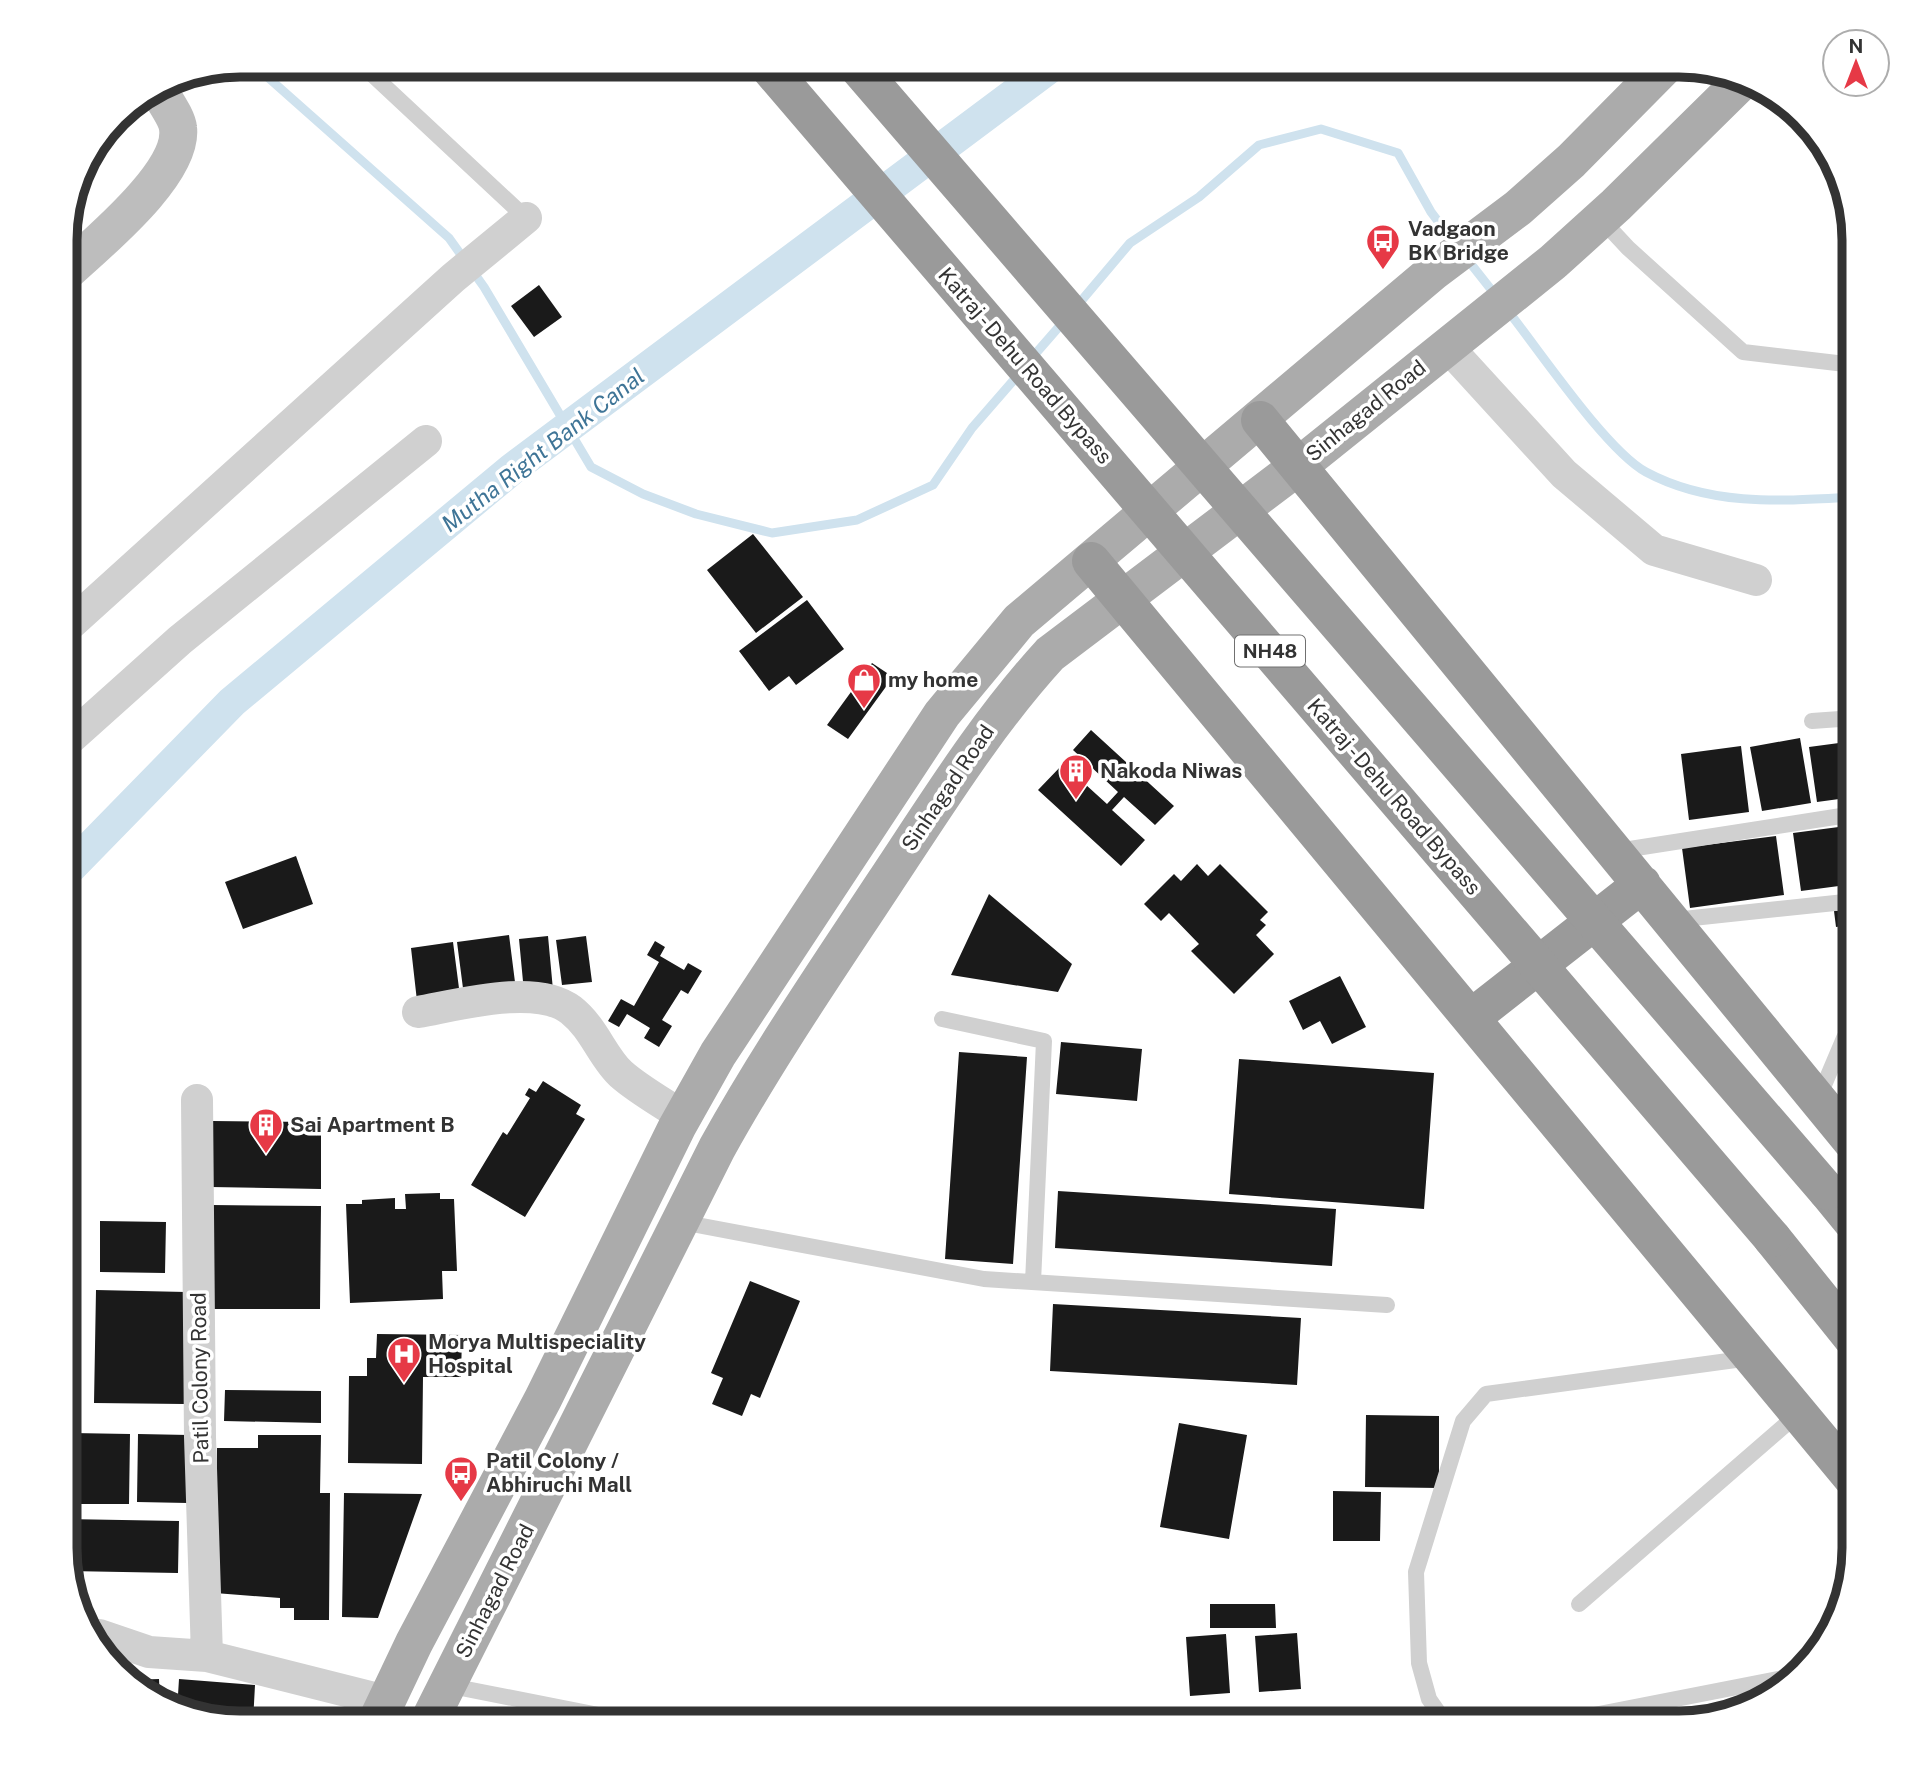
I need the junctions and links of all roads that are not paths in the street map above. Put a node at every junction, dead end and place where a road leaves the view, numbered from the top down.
1 (375, 77) edge
2 (777, 77) edge
3 (866, 77) edge
4 (1654, 77) edge
5 (1735, 87) edge
6 (169, 94) edge
7 (526, 218) joint
8 (1601, 219) junction
9 (77, 261) edge
10 (1460, 333) junction
11 (1842, 364) edge
12 (1260, 420) junction
13 (426, 441) dead end
14 (1300, 465) junction
15 (1091, 561) junction
16 (1756, 580) dead end
17 (1123, 598) junction
18 (77, 618) edge
19 (1842, 719) edge
20 (1812, 721) dead end
21 (77, 732) edge
22 (1842, 816) edge
23 (1615, 851) junction
24 (1642, 884) junction
25 (1842, 902) edge
26 (1671, 920) junction
27 (418, 1012) dead end
28 (1471, 1018) junction
29 (942, 1019) dead end
30 (1842, 1043) edge
31 (197, 1100) dead end
32 (1818, 1100) junction
33 (684, 1116) junction
34 (1842, 1129) edge
35 (1842, 1209) edge
36 (681, 1222) junction
37 (1032, 1282) junction
38 (1387, 1305) dead end
39 (1842, 1325) edge
40 (1753, 1357) junction
41 (1799, 1413) junction
42 (1842, 1465) edge
43 (1579, 1604) dead end
44 (104, 1637) edge
45 (207, 1656) junction
46 (1774, 1680) edge
47 (446, 1685) junction
48 (378, 1711) edge
49 (382, 1711) edge
50 (434, 1711) edge
51 (578, 1711) edge
52 (1437, 1711) edge
53 (1614, 1711) edge

1 - 7 lane
2 - 39 highway, Katraj - Dehu Road Bypass / NH48, bridge
3 - 35 highway, bridge
4 - 12 main road
5 - 8 main road, Sinhagad Road
6 - 9 street
7 - 18 street
8 - 10 main road, Sinhagad Road
8 - 11 lane
10 - 14 main road, Sinhagad Road
10 - 16 street
12 - 14 highway
12 - 15 main road
13 - 21 street
14 - 17 main road, Sinhagad Road
14 - 23 highway
15 - 17 highway
15 - 33 main road
17 - 28 highway
17 - 36 main road, Sinhagad Road
19 - 20 lane
22 - 23 lane
23 - 24 highway
24 - 26 highway
24 - 28 highway
25 - 26 lane
26 - 32 highway
27 - 33 street
28 - 40 highway
29 - 37 lane
30 - 32 lane
31 - 45 street, Patil Colony Road
32 - 34 highway
33 - 49 main road
36 - 37 lane
36 - 47 main road, Sinhagad Road
37 - 38 lane
40 - 41 highway
40 - 52 lane
41 - 42 highway
41 - 43 lane
44 - 45 street
45 - 48 street
46 - 53 lane
47 - 50 main road, Sinhagad Road
47 - 51 lane

